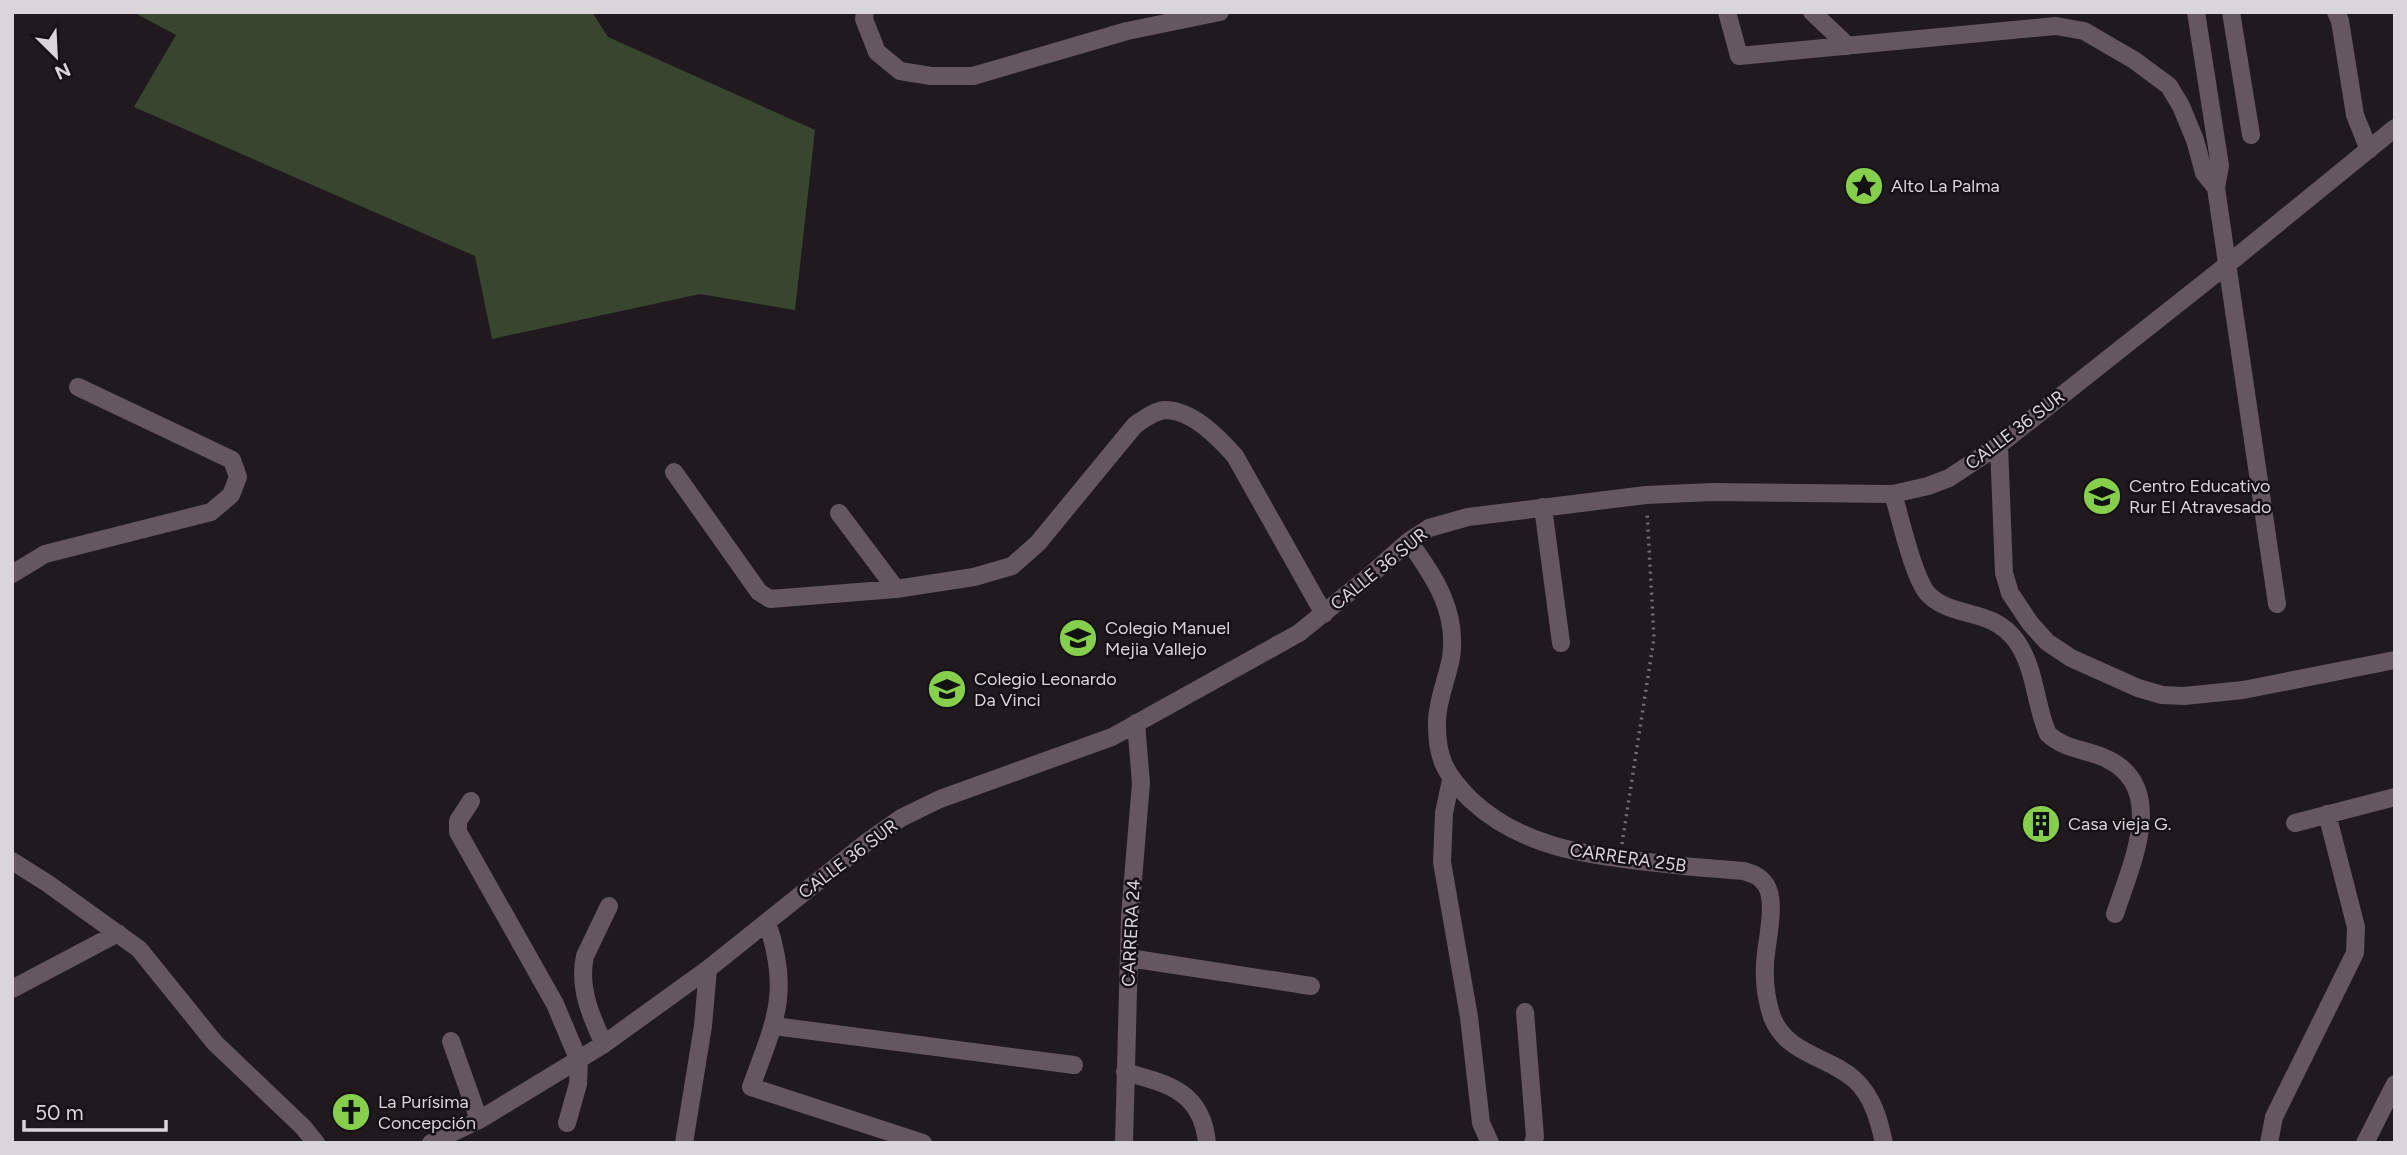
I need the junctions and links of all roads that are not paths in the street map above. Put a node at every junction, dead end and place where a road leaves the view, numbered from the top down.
1 (865, 12) edge
2 (1220, 12) edge
3 (1727, 12) edge
4 (1812, 12) edge
5 (2196, 12) edge
6 (2231, 12) edge
7 (2336, 12) edge
8 (1848, 46) junction
9 (2395, 128) edge
10 (2251, 135) dead end
11 (2369, 150) junction
12 (2216, 188) junction
13 (2228, 264) junction
14 (78, 387) dead end
15 (1999, 445) junction
16 (674, 472) dead end
17 (1893, 494) junction
18 (1543, 507) junction
19 (839, 513) dead end
20 (1409, 541) junction
21 (12, 574) edge
22 (896, 589) junction
23 (2277, 604) dead end
24 (1324, 614) junction
25 (1561, 643) dead end
26 (2395, 660) edge
27 (1136, 723) junction
28 (1451, 780) junction
29 (2395, 797) edge
30 (471, 801) dead end
31 (2327, 814) junction
32 (2295, 823) dead end
33 (12, 861) edge
34 (609, 906) dead end
35 (2115, 914) dead end
36 (767, 922) junction
37 (118, 933) junction
38 (1129, 958) junction
39 (708, 969) junction
40 (1311, 986) dead end
41 (12, 989) edge
42 (1525, 1012) dead end
43 (774, 1026) junction
44 (450, 1041) dead end
45 (604, 1044) junction
46 (579, 1061) junction
47 (1074, 1065) dead end
48 (1125, 1072) junction
49 (2395, 1084) edge
50 (480, 1120) junction
51 (567, 1123) dead end
52 (867, 1135) edge
53 (316, 1143) edge
54 (431, 1143) edge
55 (684, 1143) edge
56 (923, 1143) edge
57 (1124, 1143) edge
58 (1208, 1143) edge
59 (1490, 1143) edge
60 (1533, 1143) edge
61 (1884, 1143) edge
62 (2269, 1143) edge
63 (2365, 1143) edge

1 - 2 street
3 - 8 street
4 - 8 street
5 - 12 street
6 - 10 street
7 - 11 street
8 - 12 street
9 - 11 street, CALLE 36 SUR
11 - 13 street, CALLE 36 SUR
12 - 13 street
13 - 15 street, CALLE 36 SUR
13 - 23 street
14 - 21 street
15 - 17 street, CALLE 36 SUR
15 - 26 street
16 - 22 street
17 - 18 street, CALLE 36 SUR
17 - 35 street
18 - 20 street, CALLE 36 SUR
18 - 25 street
19 - 22 street
20 - 24 street, CALLE 36 SUR
20 - 28 street, CARRERA 25B
22 - 24 street
24 - 27 street, CALLE 36 SUR
27 - 36 street, CALLE 36 SUR
27 - 38 street, CARRERA 24
28 - 59 street
28 - 61 street, CARRERA 25B
29 - 31 street
30 - 46 street
31 - 32 street
31 - 62 street
33 - 37 street
34 - 45 street
36 - 39 street, CALLE 36 SUR
36 - 43 street
37 - 41 street
37 - 53 street
38 - 40 street
38 - 48 street, CARRERA 24
39 - 45 street, CALLE 36 SUR
39 - 55 street
42 - 60 street
43 - 47 street
43 - 52 street
44 - 50 street
45 - 46 street, CALLE 36 SUR
46 - 50 street, CALLE 36 SUR
46 - 51 street
48 - 57 street, CARRERA 24
48 - 58 street
49 - 63 street
50 - 54 street, CALLE 36 SUR
52 - 56 street

